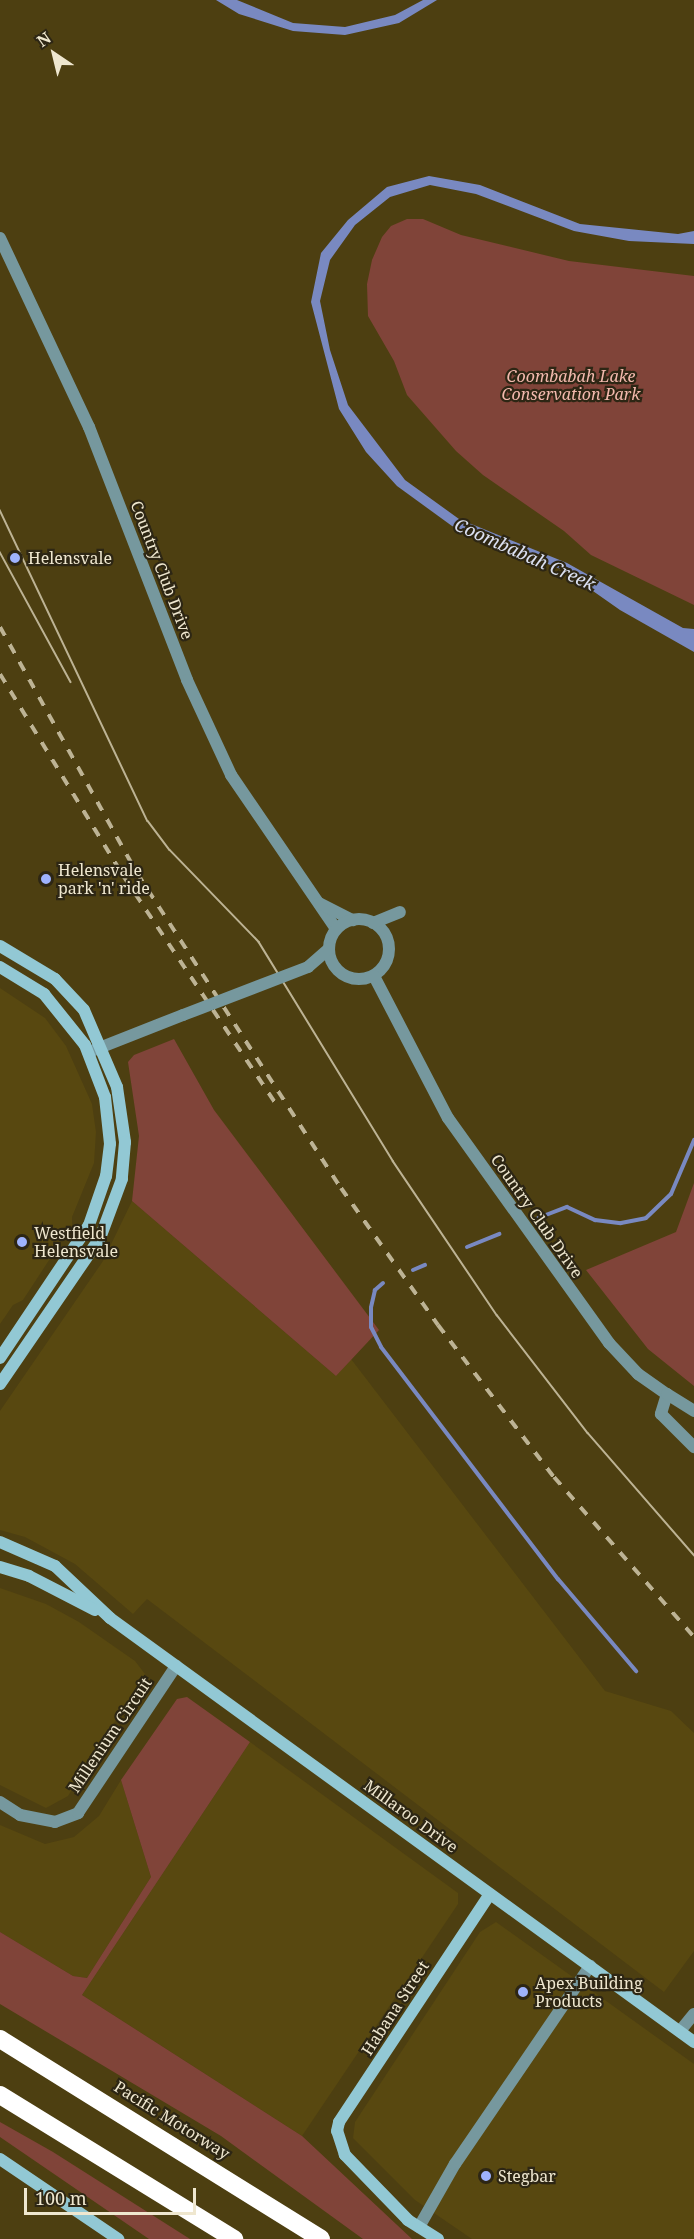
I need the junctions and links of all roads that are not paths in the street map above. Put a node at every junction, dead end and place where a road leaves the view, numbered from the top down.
1 (0, 238) edge
2 (316, 901) junction
3 (353, 920) junction
4 (373, 922) junction
5 (336, 929) junction
6 (384, 933) junction
7 (0, 946) edge
8 (329, 948) junction
9 (332, 964) junction
10 (0, 967) edge
11 (308, 968) junction
12 (374, 976) junction
13 (102, 1046) junction
14 (89, 1052) junction
15 (0, 1358) edge
16 (2, 1380) edge
17 (667, 1394) junction
18 (694, 1411) edge
19 (694, 1448) edge
20 (0, 1542) edge
21 (0, 1567) edge
22 (110, 1618) junction
23 (176, 1666) junction
24 (0, 1802) edge
25 (490, 1894) junction
26 (590, 1966) junction
27 (694, 2014) edge
28 (680, 2031) junction
29 (0, 2039) edge
30 (694, 2042) edge
31 (0, 2095) edge
32 (0, 2159) edge
33 (419, 2227) junction
34 (118, 2239) edge
35 (234, 2239) edge
36 (321, 2239) edge
37 (438, 2239) edge

1 - 2 street, Country Club Drive
2 - 3 street, Country Club Drive
2 - 5 street, Country Club Drive
3 - 4 street, Country Club Drive
3 - 5 street
4 - 6 street
4 - 6 street
5 - 8 street
6 - 12 street
7 - 13 street
8 - 9 street
8 - 11 street
9 - 11 street
9 - 12 street
10 - 14 street
11 - 13 street, bridge
12 - 17 street, Country Club Drive
13 - 14 street
13 - 16 street
14 - 15 street
17 - 18 street, Country Club Drive
17 - 19 street
20 - 22 street, Millaroo Drive
21 - 22 street, Millaroo Drive
22 - 23 street, Millaroo Drive
23 - 24 street, Millenium Circuit
23 - 25 street, Millaroo Drive
25 - 26 street, Millaroo Drive
25 - 33 street, Habana Street
26 - 28 street, Millaroo Drive
26 - 33 street
27 - 28 street
28 - 30 street, Millaroo Drive
29 - 36 highway, Pacific Motorway
31 - 35 highway
32 - 34 street
33 - 37 street

